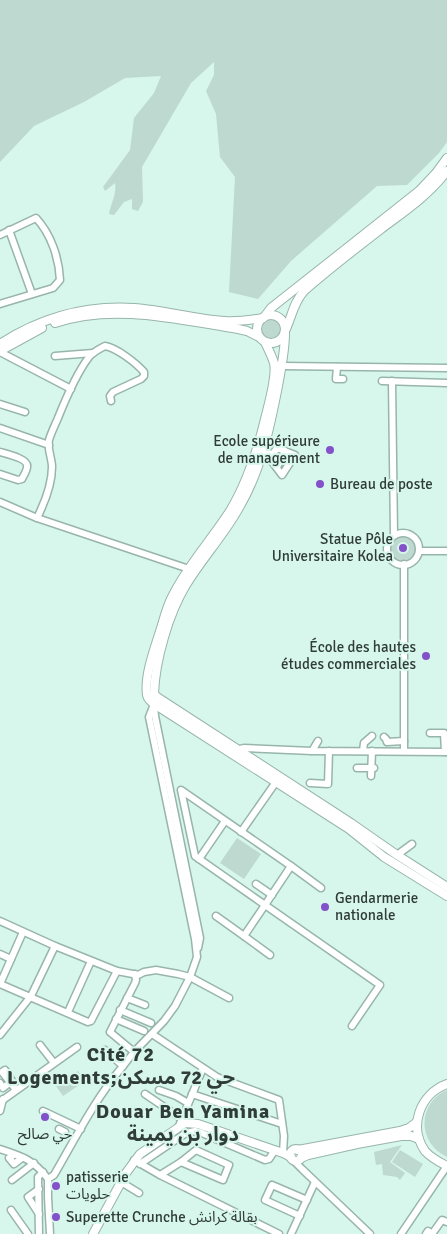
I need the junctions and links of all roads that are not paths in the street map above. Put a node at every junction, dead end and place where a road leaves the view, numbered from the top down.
1 (447, 158) edge
2 (447, 171) edge
3 (9, 230) junction
4 (0, 234) edge
5 (32, 294) junction
6 (0, 304) edge
7 (264, 317) junction
8 (285, 332) junction
9 (262, 339) junction
10 (0, 345) edge
11 (93, 353) junction
12 (55, 356) dead end
13 (282, 366) junction
14 (336, 367) junction
15 (447, 368) edge
16 (343, 379) dead end
17 (382, 381) dead end
18 (392, 381) junction
19 (447, 383) edge
20 (71, 388) junction
21 (110, 401) dead end
22 (0, 404) edge
23 (25, 412) dead end
24 (0, 428) edge
25 (48, 445) junction
26 (285, 451) junction
27 (0, 452) edge
28 (262, 452) junction
29 (273, 454) junction
30 (277, 467) junction
31 (0, 474) edge
32 (0, 502) edge
33 (38, 518) junction
34 (394, 535) junction
35 (419, 551) junction
36 (447, 551) edge
37 (404, 564) junction
38 (192, 571) junction
39 (156, 700) junction
40 (430, 733) dead end
41 (372, 736) dead end
42 (384, 737) dead end
43 (318, 741) dead end
44 (404, 741) junction
45 (446, 741) edge
46 (312, 750) junction
47 (235, 751) junction
48 (329, 751) junction
49 (364, 751) junction
50 (372, 751) junction
51 (404, 752) junction
52 (446, 752) edge
53 (357, 768) dead end
54 (276, 782) junction
55 (310, 784) dead end
56 (225, 821) junction
57 (241, 832) junction
58 (412, 844) dead end
59 (397, 855) junction
60 (199, 859) junction
61 (291, 866) junction
62 (256, 884) dead end
63 (447, 887) edge
64 (321, 888) dead end
65 (272, 895) junction
66 (447, 896) edge
67 (265, 905) junction
68 (216, 916) dead end
69 (0, 921) edge
70 (24, 932) junction
71 (244, 936) junction
72 (55, 946) junction
73 (0, 954) edge
74 (270, 955) dead end
75 (11, 959) junction
76 (91, 961) junction
77 (118, 971) junction
78 (134, 974) junction
79 (190, 977) junction
80 (0, 984) edge
81 (31, 996) junction
82 (127, 998) junction
83 (229, 998) dead end
84 (146, 1005) dead end
85 (120, 1010) junction
86 (68, 1012) junction
87 (116, 1019) junction
88 (151, 1023) dead end
89 (352, 1026) dead end
90 (144, 1030) dead end
91 (152, 1034) junction
92 (0, 1035) edge
93 (40, 1045) dead end
94 (77, 1046) dead end
95 (105, 1050) dead end
96 (134, 1052) junction
97 (54, 1063) junction
98 (123, 1066) junction
99 (203, 1068) junction
100 (1, 1073) edge
101 (10, 1082) junction
102 (0, 1084) edge
103 (447, 1084) edge
104 (16, 1090) junction
105 (159, 1090) dead end
106 (145, 1094) dead end
107 (192, 1094) junction
108 (2, 1101) edge
109 (188, 1103) junction
110 (0, 1111) edge
111 (43, 1111) dead end
112 (417, 1122) junction
113 (182, 1123) junction
114 (282, 1124) junction
115 (81, 1129) junction
116 (419, 1139) junction
117 (0, 1150) edge
118 (275, 1150) junction
119 (293, 1155) junction
120 (137, 1162) junction
121 (180, 1162) junction
122 (34, 1163) junction
123 (447, 1166) edge
124 (43, 1172) junction
125 (160, 1175) junction
126 (12, 1180) dead end
127 (48, 1180) junction
128 (121, 1182) junction
129 (315, 1182) junction
130 (39, 1189) junction
131 (139, 1193) dead end
132 (307, 1200) junction
133 (12, 1210) dead end
134 (39, 1214) junction
135 (300, 1216) junction
136 (447, 1222) edge
137 (28, 1234) edge
138 (39, 1234) edge
139 (50, 1234) edge
140 (93, 1234) edge
141 (279, 1234) edge
142 (291, 1234) edge
143 (370, 1234) edge
144 (401, 1234) edge
145 (426, 1234) edge
146 (432, 1234) edge

1 - 7 main road
2 - 8 main road
3 - 4 street
3 - 5 street
3 - 5 street
5 - 6 street
7 - 8 main road
7 - 9 main road
7 - 10 main road
8 - 9 main road
8 - 13 main road
9 - 10 main road
9 - 38 main road
10 - 20 street
11 - 12 street
11 - 20 street
11 - 21 street
13 - 14 street
13 - 28 main road
14 - 15 street
14 - 16 street
17 - 18 street
18 - 19 street
18 - 34 street
20 - 25 street
22 - 23 street
24 - 25 street
25 - 33 street
26 - 29 street
26 - 30 street
26 - 30 street
27 - 31 street
28 - 29 street
28 - 38 main road
29 - 30 street
32 - 33 street
33 - 38 street
34 - 35 street
34 - 37 street
35 - 36 street
35 - 37 street
37 - 44 street
38 - 39 main road
39 - 47 main road
39 - 79 street
40 - 45 street
41 - 49 street
42 - 44 street
43 - 46 street
44 - 51 street
45 - 52 street
46 - 47 street
46 - 48 street
47 - 54 main road
47 - 59 main road
48 - 49 street
48 - 55 street
49 - 50 street
50 - 51 street
50 - 53 street
51 - 52 street
54 - 57 street
54 - 66 main road
56 - 57 street
56 - 60 street
56 - 60 street
57 - 61 street
58 - 59 street
59 - 63 main road
60 - 67 street
61 - 64 street
61 - 65 street
62 - 65 street
65 - 67 street
67 - 71 street
67 - 89 street
68 - 71 street
69 - 70 street
70 - 72 street
70 - 75 street
71 - 74 street
72 - 76 street
72 - 81 street
73 - 75 street
75 - 80 street
76 - 77 street
76 - 86 street
77 - 78 street
77 - 86 street
78 - 79 street
78 - 82 street
79 - 83 street
79 - 91 street
80 - 81 street
81 - 86 street
81 - 92 street
82 - 84 street
82 - 85 street
85 - 87 street
85 - 88 street
87 - 90 street
87 - 96 street
91 - 96 street
91 - 99 street
93 - 97 street
94 - 97 street
95 - 98 street
96 - 98 street
97 - 104 street
98 - 115 street
99 - 107 street
99 - 114 street
100 - 101 street
101 - 102 street
101 - 104 street
103 - 112 main road
104 - 108 street
105 - 109 street
106 - 113 street
107 - 109 street
107 - 114 street
108 - 110 street
109 - 113 street
111 - 115 street
112 - 116 main road
112 - 119 main road
113 - 118 main road
113 - 120 main road
114 - 119 street
115 - 127 street
116 - 119 main road
116 - 123 main road
117 - 122 street
118 - 119 main road
118 - 120 street
119 - 129 street
120 - 125 street
120 - 128 main road
121 - 121 street
121 - 125 street
122 - 124 street
122 - 126 street
123 - 144 street
124 - 127 street
124 - 130 street
125 - 141 street
127 - 139 street
128 - 131 street
128 - 140 main road
129 - 132 street
129 - 143 street
130 - 134 street
130 - 134 street
132 - 135 street
132 - 135 street
133 - 137 street
134 - 138 street
135 - 142 street
136 - 146 street
145 - 146 street

